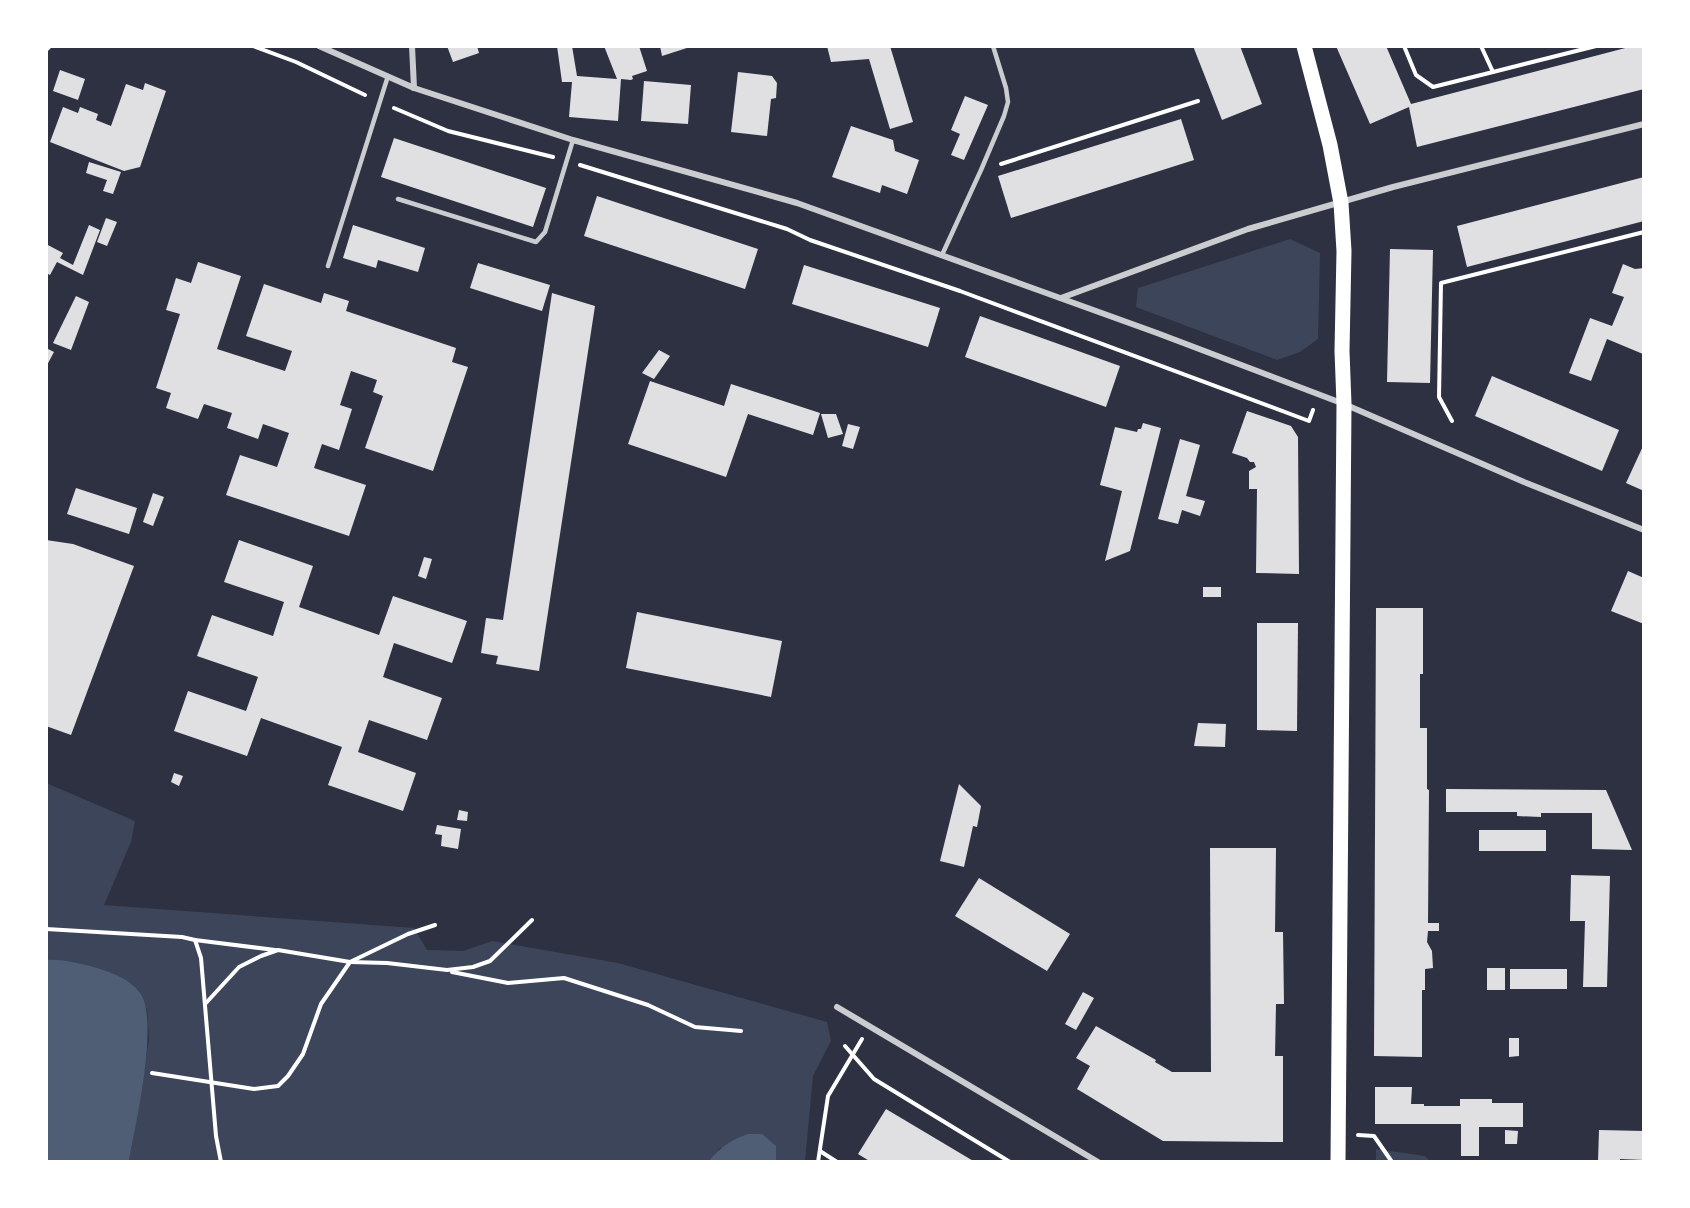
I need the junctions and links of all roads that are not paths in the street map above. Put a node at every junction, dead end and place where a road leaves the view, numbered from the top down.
1 (319, 46) edge
2 (412, 46) edge
3 (993, 46) edge
4 (1304, 46) edge
5 (388, 76) junction
6 (414, 88) junction
7 (1644, 124) edge
8 (573, 140) junction
9 (398, 198) dead end
10 (1341, 203) junction
11 (942, 255) junction
12 (328, 266) dead end
13 (1061, 298) junction
14 (1344, 404) junction
15 (1644, 530) edge
16 (837, 1007) dead end
17 (1098, 1161) edge
18 (1338, 1161) edge

1 - 5 street
2 - 6 street
3 - 11 lane
4 - 10 main road
5 - 6 street
5 - 12 lane
6 - 8 street
7 - 10 street
8 - 9 lane
8 - 11 street
10 - 13 street
10 - 14 main road
11 - 13 street
13 - 14 street
14 - 15 street
14 - 18 main road
16 - 17 street

